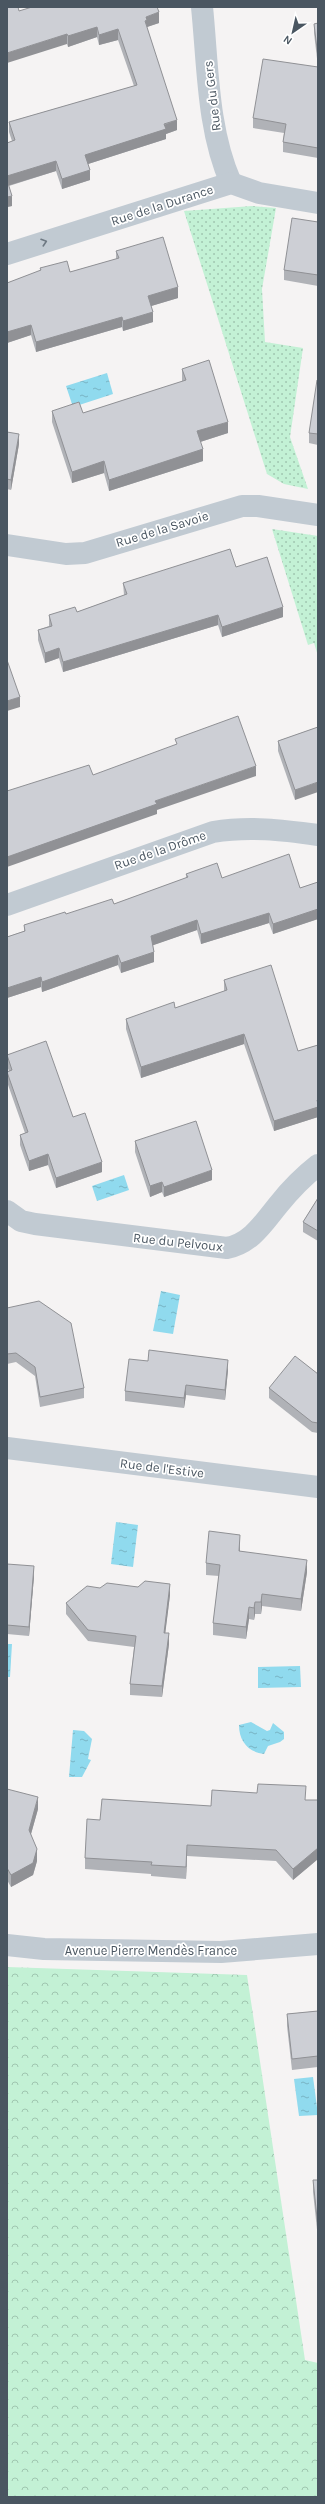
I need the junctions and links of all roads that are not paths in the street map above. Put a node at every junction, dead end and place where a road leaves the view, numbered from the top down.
1 (202, 7) edge
2 (231, 183) junction
3 (318, 203) edge
4 (7, 254) edge
5 (318, 515) edge
6 (7, 545) edge
7 (318, 835) edge
8 (7, 905) edge
9 (318, 1164) edge
10 (7, 1211) edge
11 (7, 1448) edge
12 (318, 1487) edge
13 (318, 1944) edge
14 (7, 1945) edge

1 - 2 street, Rue du Gers
2 - 3 street, Rue de la Durance
4 -> 2 street, Rue de la Durance
5 - 6 street, Rue de la Savoie
7 - 8 street, Rue de la Drôme
9 - 10 street, Rue du Pelvoux
11 - 12 street, Rue de l'Estive
13 - 14 street, Avenue Pierre Mendès France

